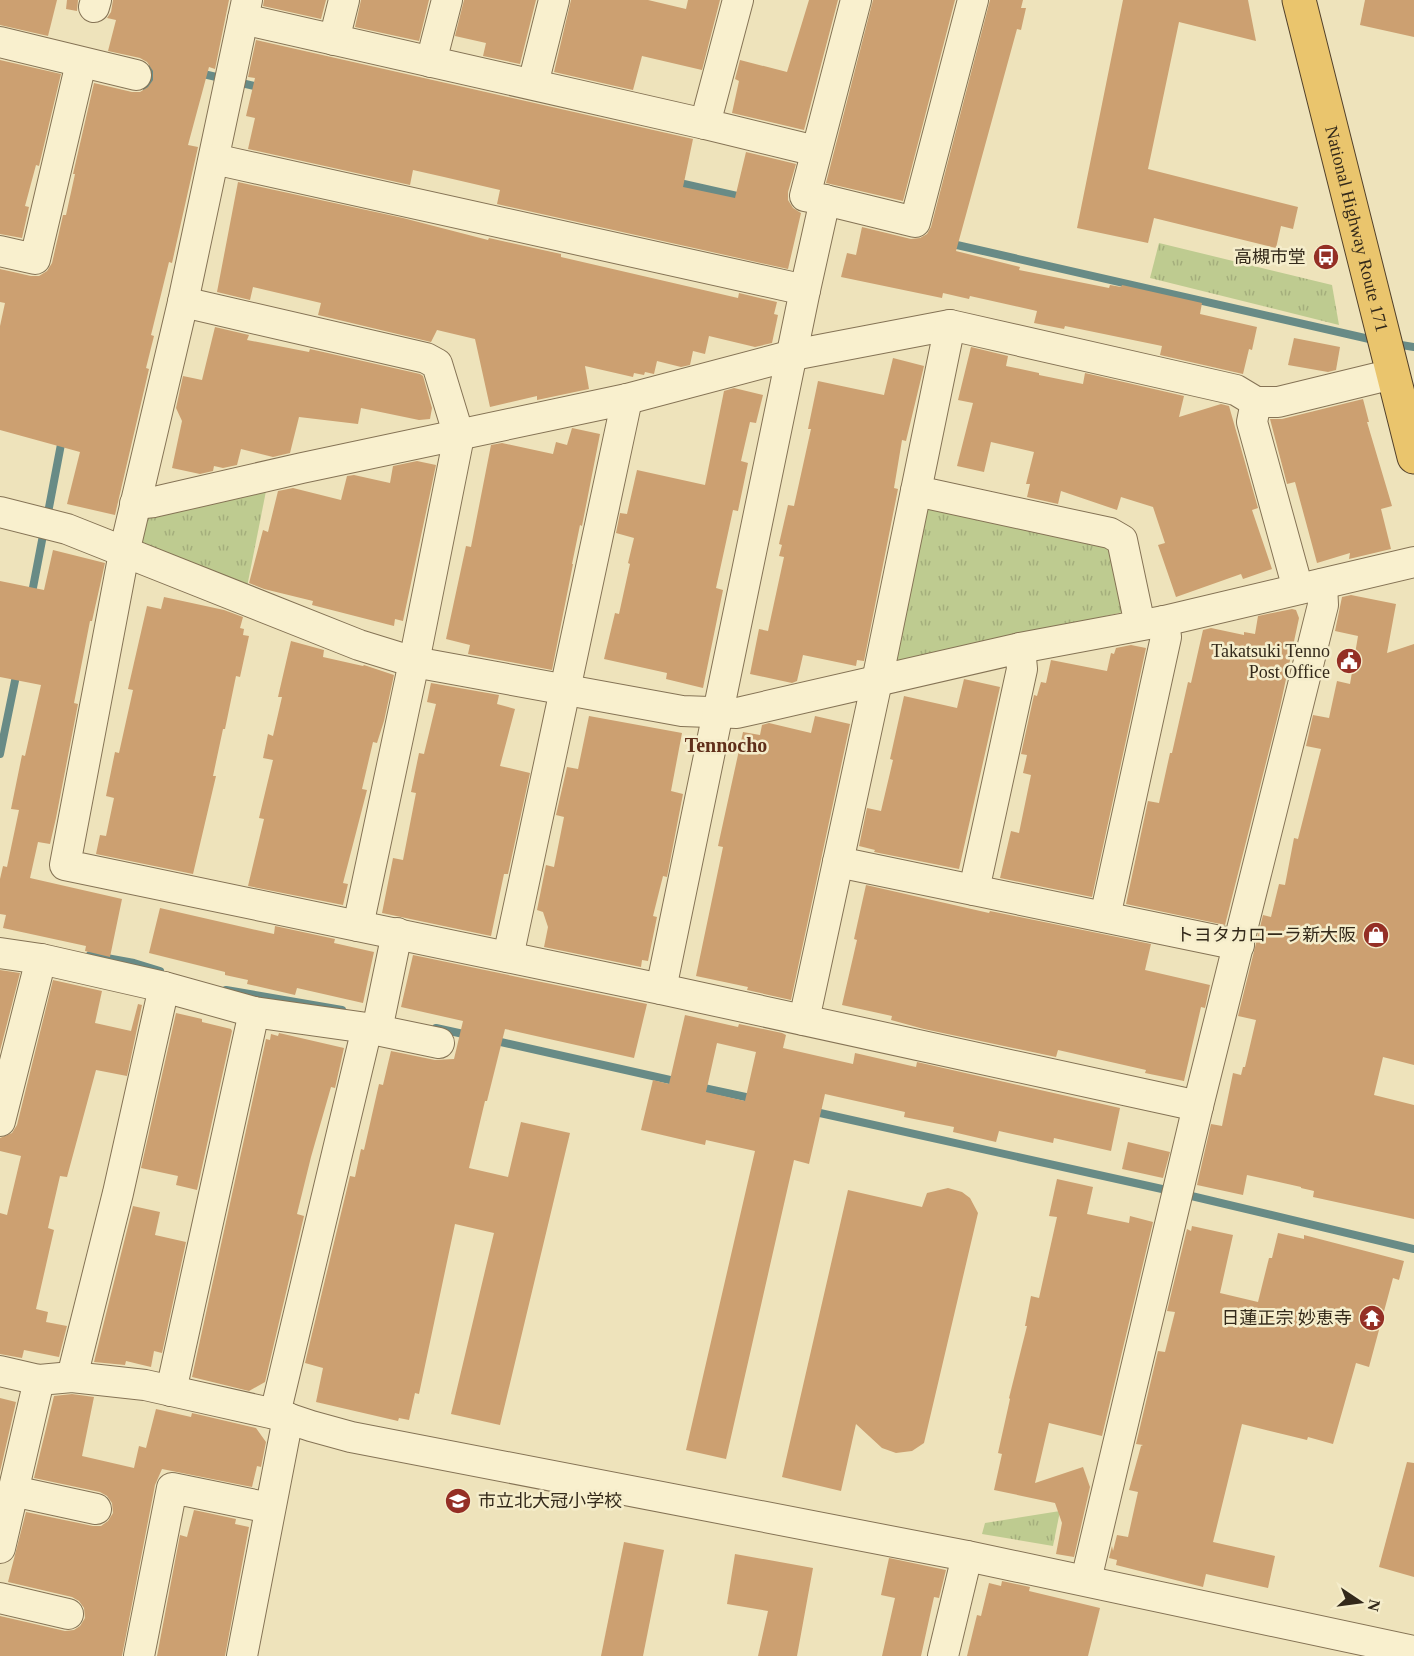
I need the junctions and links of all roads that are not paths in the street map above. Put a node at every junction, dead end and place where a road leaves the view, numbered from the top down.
1 (344, 0) edge
2 (447, 0) edge
3 (554, 0) edge
4 (738, 0) edge
5 (856, 0) edge
6 (973, 0) edge
7 (1299, 0) edge
8 (245, 10) edge
9 (334, 40) junction
10 (0, 42) edge
11 (431, 62) junction
12 (81, 63) junction
13 (136, 75) dead end
14 (533, 84) junction
15 (705, 123) junction
16 (816, 152) junction
17 (214, 159) junction
18 (825, 200) junction
19 (0, 251) edge
20 (805, 290) junction
21 (183, 302) junction
22 (950, 325) junction
23 (793, 355) junction
24 (1393, 374) junction
25 (627, 399) junction
26 (1256, 402) junction
27 (459, 436) junction
28 (1414, 457) edge
29 (916, 491) junction
30 (135, 504) junction
31 (0, 512) edge
32 (124, 553) junction
33 (1414, 562) edge
34 (1310, 586) junction
35 (1152, 623) junction
36 (1020, 648) junction
37 (414, 662) junction
38 (877, 681) junction
39 (565, 688) junction
40 (717, 712) junction
41 (838, 862) junction
42 (974, 890) junction
43 (1105, 917) junction
44 (358, 926) junction
45 (397, 933) junction
46 (1239, 945) junction
47 (0, 953) edge
48 (508, 957) junction
49 (41, 960) junction
50 (164, 987) junction
51 (661, 989) junction
52 (254, 1012) junction
53 (804, 1020) junction
54 (372, 1029) junction
55 (439, 1042) dead end
56 (1198, 1106) junction
57 (0, 1121) edge
58 (0, 1371) edge
59 (72, 1377) junction
60 (39, 1380) junction
61 (171, 1391) junction
62 (281, 1416) junction
63 (13, 1491) junction
64 (270, 1508) junction
65 (96, 1509) dead end
66 (0, 1548) edge
67 (967, 1556) junction
68 (1086, 1580) junction
69 (0, 1598) edge
70 (68, 1614) dead end
71 (1414, 1651) edge
72 (139, 1656) edge
73 (242, 1656) edge
74 (943, 1656) edge

1 - 9 street
2 - 11 street
3 - 14 street
4 - 15 street
5 - 16 street
6 - 18 street
7 - 24 highway, National Highway Route 171
8 - 9 street
8 - 17 street
9 - 11 street
10 - 12 street
11 - 14 street
12 - 13 street
12 - 19 street
14 - 15 street
15 - 16 street
16 - 18 street
17 - 20 street
17 - 21 street
18 - 20 street
20 - 23 street
21 - 27 street
21 - 30 street
22 - 23 street
22 - 26 street
22 - 29 street
23 - 25 street
23 - 40 street
24 - 26 street
24 - 28 highway, National Highway Route 171
25 - 27 street
25 - 39 street
26 - 34 street
27 - 30 street
27 - 37 street
29 - 35 street
29 - 38 street
30 - 32 street
31 - 32 street
32 - 37 street
32 - 44 street
33 - 34 street
34 - 35 street
34 - 46 street
35 - 36 street
35 - 43 street
36 - 38 street
36 - 42 street
37 - 39 street
37 - 44 street
38 - 40 street
38 - 41 street
39 - 40 street
39 - 48 street
40 - 51 street
41 - 42 street
41 - 53 street
42 - 43 street
43 - 46 street
44 - 45 street
45 - 48 street
45 - 54 street
46 - 56 street
47 - 49 street
48 - 51 street
49 - 50 street
49 - 57 street
50 - 52 street
50 - 59 street
51 - 53 street
52 - 54 street
52 - 61 street
53 - 56 street
54 - 55 street
54 - 62 street
56 - 68 street
58 - 60 street
59 - 60 street
59 - 61 street
60 - 63 street
61 - 62 street
62 - 64 street
62 - 67 street
63 - 65 street
63 - 66 street
64 - 72 street
64 - 73 street
67 - 68 street
67 - 74 street
68 - 71 street
69 - 70 street

